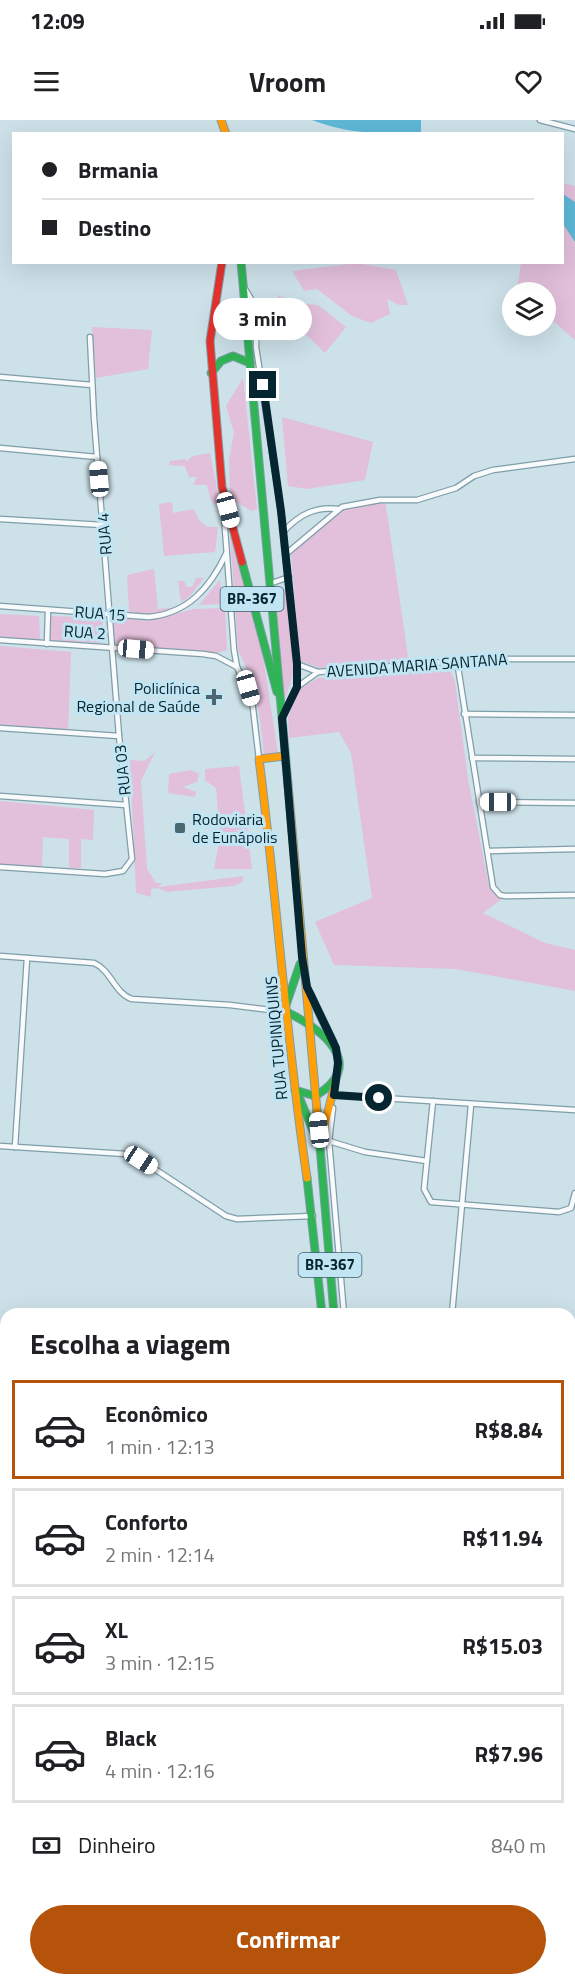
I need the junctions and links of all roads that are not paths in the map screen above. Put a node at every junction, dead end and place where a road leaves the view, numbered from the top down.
1 (540, 120) edge
2 (575, 129) edge
3 (222, 264) edge
4 (241, 264) edge
5 (243, 287) junction
6 (90, 337) dead end
7 (250, 363) junction
8 (211, 374) junction
9 (0, 377) edge
10 (92, 385) junction
11 (0, 448) edge
12 (97, 457) junction
13 (575, 459) edge
14 (222, 487) junction
15 (338, 509) junction
16 (0, 519) edge
17 (104, 525) junction
18 (284, 531) junction
19 (226, 553) junction
20 (286, 554) junction
21 (289, 578) junction
22 (271, 583) junction
23 (0, 606) edge
24 (48, 610) junction
25 (110, 613) junction
26 (0, 640) edge
27 (47, 644) junction
28 (112, 648) junction
29 (575, 659) edge
30 (457, 661) junction
31 (297, 664) junction
32 (237, 667) junction
33 (318, 672) junction
34 (297, 687) junction
35 (282, 714) junction
36 (464, 714) junction
37 (575, 716) edge
38 (0, 728) edge
39 (119, 736) junction
40 (285, 756) junction
41 (471, 758) junction
42 (259, 759) junction
43 (575, 759) edge
44 (0, 796) edge
45 (479, 802) junction
46 (575, 803) edge
47 (126, 805) junction
48 (575, 849) edge
49 (488, 851) junction
50 (0, 867) edge
51 (575, 895) edge
52 (0, 956) edge
53 (302, 957) junction
54 (27, 958) junction
55 (307, 987) junction
56 (287, 1009) junction
57 (310, 1026) junction
58 (333, 1042) junction
59 (337, 1075) junction
60 (295, 1090) junction
61 (335, 1095) junction
62 (315, 1096) junction
63 (433, 1101) junction
64 (471, 1105) junction
65 (575, 1110) edge
66 (329, 1141) junction
67 (0, 1146) edge
68 (15, 1147) junction
69 (320, 1147) junction
70 (427, 1161) junction
71 (575, 1194) edge
72 (461, 1206) junction
73 (313, 1216) junction
74 (321, 1308) edge
75 (334, 1308) edge
76 (343, 1308) edge
77 (452, 1308) edge

1 - 2 street
3 - 8 main road, BR-367
4 - 5 main road, BR-367
5 - 7 main road, BR-367
5 - 18 street
6 - 10 street, RUA 4
7 - 8 main road
7 - 22 main road, BR-367
8 - 14 main road, BR-367
9 - 10 street
10 - 12 street, RUA 4
11 - 12 street
12 - 17 street, RUA 4
13 - 15 street
14 - 19 street
14 - 35 main road, BR-367
15 - 18 street
15 - 20 street
16 - 17 street
17 - 25 street, RUA 4
18 - 20 street
19 - 25 street, RUA 15
19 - 32 street
20 - 21 street
21 - 22 street
21 - 31 street
22 - 35 main road, BR-367
23 - 24 street, RUA 15
24 - 25 street, RUA 15
24 - 27 street
25 - 28 street, RUA 4
26 - 27 street, RUA 2
27 - 28 street, RUA 2
28 - 32 street, RUA 2
28 - 39 street, RUA 03
29 - 30 street, AVENIDA MARIA SANTANA
30 - 33 street, AVENIDA MARIA SANTANA
30 - 36 street
31 - 33 street
31 - 34 street
32 - 42 street
33 - 34 street, AVENIDA MARIA SANTANA
34 - 35 street, AVENIDA MARIA SANTANA
35 - 40 main road, BR-367
36 - 37 street
36 - 41 street
38 - 39 street
39 - 47 street, RUA 03
40 - 42 main road
40 - 53 main road, BR-367
41 - 43 street
41 - 45 street
42 - 56 main road, RUA TUPINIQUINS
44 - 47 street
45 - 46 street
45 - 49 street
47 - 50 street, RUA 03
48 - 49 street
49 - 51 street
52 - 54 street
53 - 55 main road, BR-367
53 - 56 main road
54 - 56 street
54 - 68 street
55 - 57 main road, BR-367
55 - 58 main road
56 - 57 main road
56 - 60 main road, RUA TUPINIQUINS
57 - 58 main road
57 - 62 main road, BR-367
58 - 59 main road
59 - 61 main road
59 - 62 main road
60 - 62 main road
60 - 69 main road
60 - 73 main road, RUA TUPINIQUINS
61 - 63 street
61 - 66 street
61 - 69 main road
62 - 69 main road, BR-367
63 - 64 street
63 - 70 street
64 - 65 street
64 - 72 street
66 - 70 street
66 - 76 street
67 - 68 street
68 - 73 street
69 - 75 main road, BR-367
70 - 72 street
71 - 72 street
72 - 77 street
73 - 74 main road, RUA TUPINIQUINS

